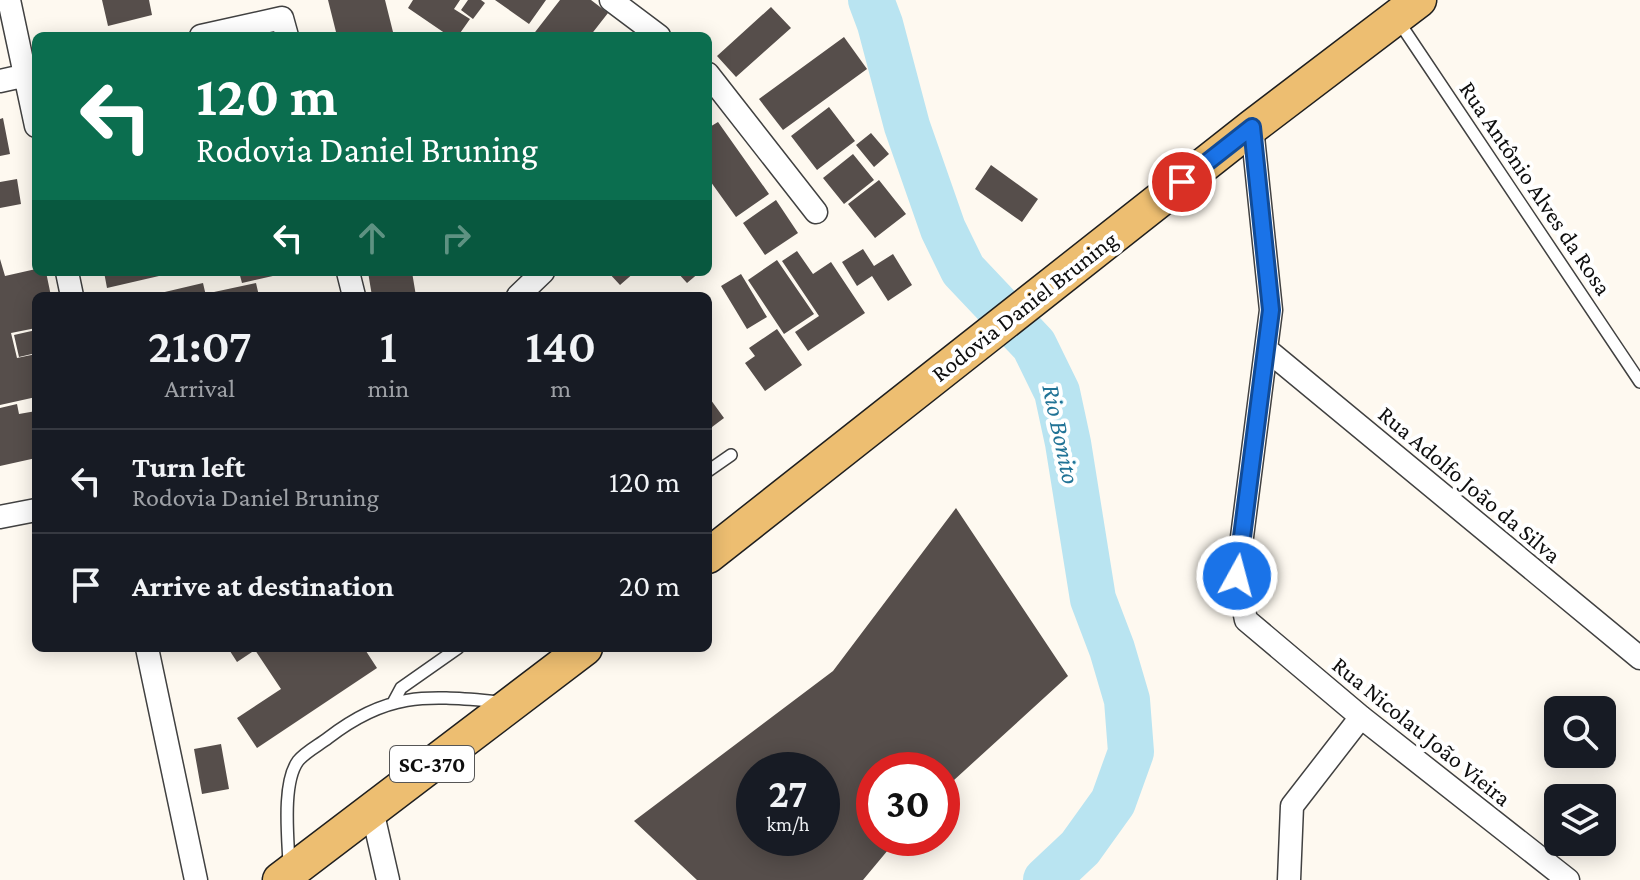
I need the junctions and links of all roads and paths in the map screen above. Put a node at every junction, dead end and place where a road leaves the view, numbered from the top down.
1 (9, 0) edge
2 (611, 0) edge
3 (1408, 9) edge
4 (284, 27) edge
5 (238, 32) edge
6 (654, 32) edge
7 (30, 74) edge
8 (712, 79) edge
9 (0, 81) edge
10 (1252, 127) junction
11 (816, 212) dead end
12 (539, 276) edge
13 (522, 292) edge
14 (1266, 349) junction
15 (1640, 382) edge
16 (731, 455) dead end
17 (712, 468) edge
18 (32, 511) edge
19 (0, 517) edge
20 (712, 550) edge
21 (148, 652) edge
22 (452, 652) edge
23 (580, 652) edge
24 (1640, 658) edge
25 (394, 701) junction
26 (511, 703) junction
27 (1361, 717) junction
28 (372, 810) junction
29 (285, 876) edge
30 (196, 880) edge
31 (388, 880) edge
32 (1289, 880) edge
33 (1568, 880) edge

1 - 7 street
2 - 6 street
3 - 10 main road, Rodovia Daniel Bruning
3 - 15 lane, Rua Antônio Alves da Rosa
4 - 5 street
7 - 9 street
8 - 11 street
10 - 14 street
10 - 20 main road, Rodovia Daniel Bruning
12 - 13 street
14 - 24 street, Rua Adolfo João da Silva
14 - 27 street, Rua Nicolau João Vieira
16 - 17 lane
18 - 19 street
21 - 30 street
22 - 25 lane
23 - 26 main road, SC-370
25 - 26 lane
25 - 29 lane
26 - 28 main road, SC-370
27 - 32 street
27 - 33 street, Rua Nicolau João Vieira
28 - 29 main road, SC-370
28 - 31 street

